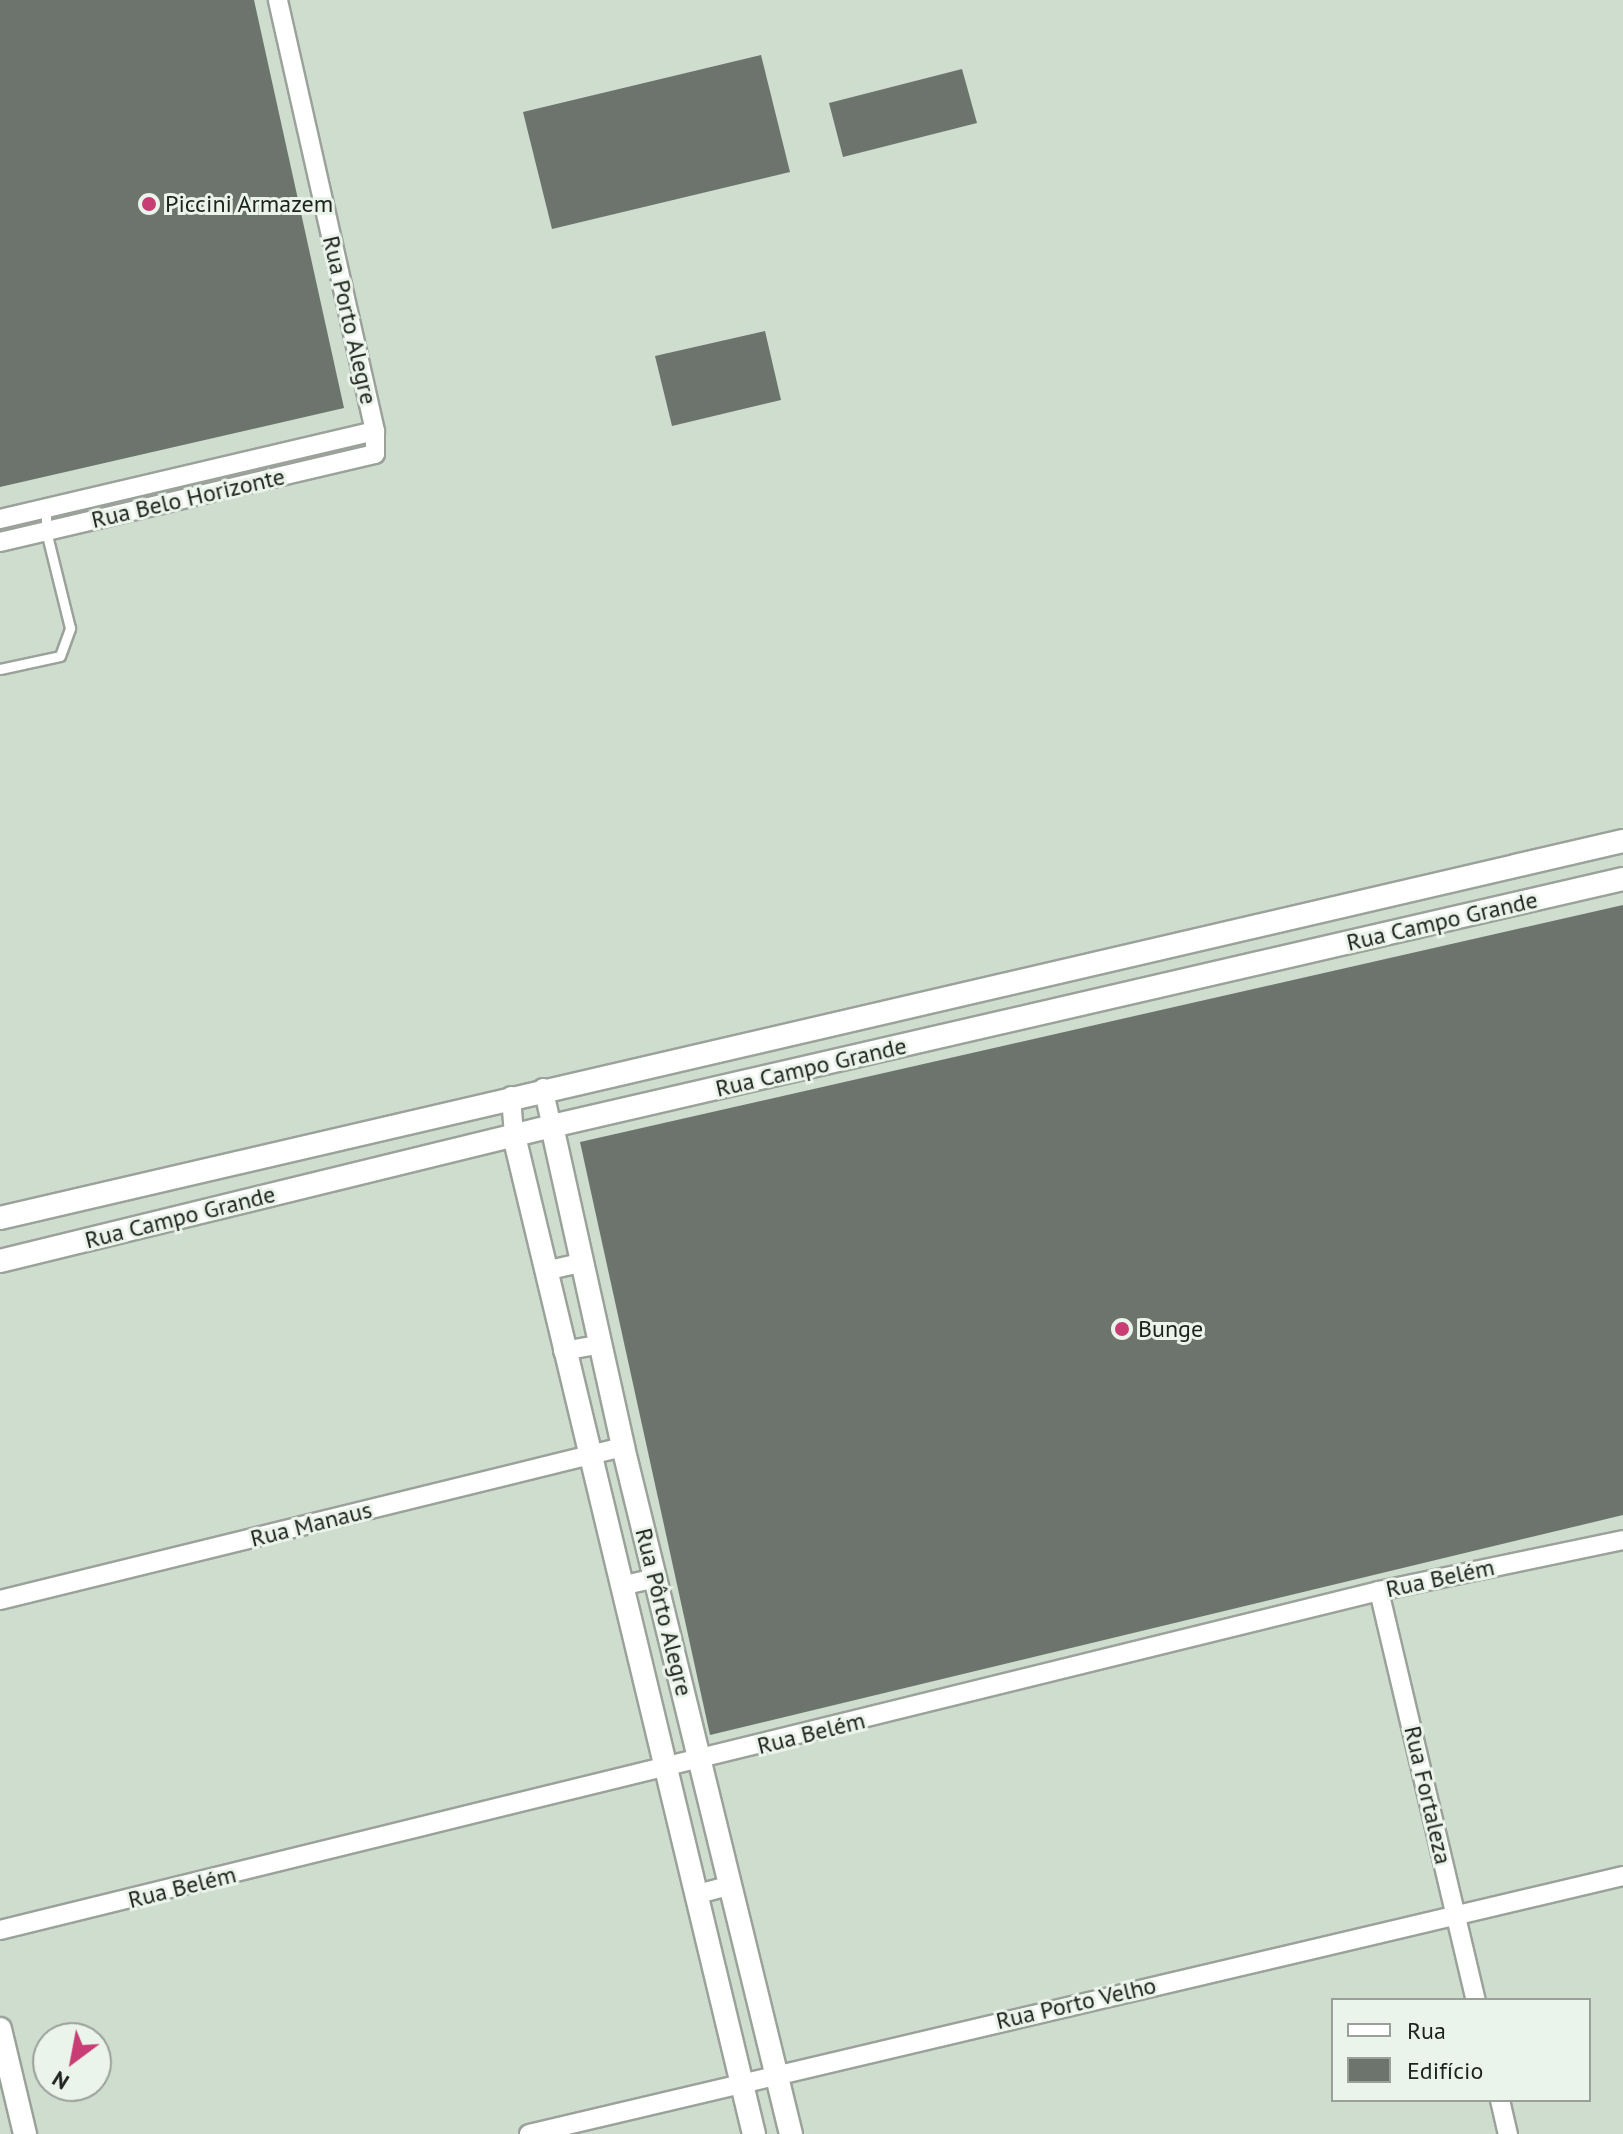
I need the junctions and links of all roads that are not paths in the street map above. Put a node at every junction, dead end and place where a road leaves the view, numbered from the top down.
1 (278, 0) edge
2 (375, 431) junction
3 (375, 454) joint
4 (46, 508) junction
5 (0, 519) edge
6 (46, 531) junction
7 (0, 542) edge
8 (0, 669) edge
9 (1623, 841) edge
10 (1623, 879) edge
11 (543, 1088) junction
12 (511, 1096) junction
13 (552, 1126) junction
14 (514, 1136) junction
15 (0, 1218) edge
16 (0, 1261) edge
17 (581, 1263) junction
18 (545, 1271) junction
19 (598, 1345) junction
20 (563, 1351) junction
21 (623, 1447) junction
22 (589, 1456) junction
23 (1623, 1540) edge
24 (655, 1578) junction
25 (621, 1586) junction
26 (1379, 1591) junction
27 (0, 1600) edge
28 (701, 1761) junction
29 (667, 1770) junction
30 (1623, 1876) edge
31 (731, 1885) junction
32 (698, 1894) junction
33 (1455, 1912) junction
34 (0, 1930) edge
35 (1476, 1998) edge
36 (0, 2029) edge
37 (778, 2075) junction
38 (743, 2084) junction
39 (1500, 2102) edge
40 (25, 2134) edge
41 (529, 2134) edge
42 (754, 2134) edge
43 (791, 2134) edge
44 (1508, 2134) edge

1 - 2 street, Rua Porto Alegre
2 - 3 street, Rua Porto Alegre
2 - 4 street, Rua Belo Horizonte
3 - 6 street, Rua Belo Horizonte
4 - 5 street, Rua Belo Horizonte
4 - 6 lane
6 - 7 street, Rua Belo Horizonte
6 - 8 lane
9 - 11 street, Rua Campo Grande
10 - 13 street, Rua Campo Grande
11 - 12 street, Rua Campo Grande
11 - 13 street, Rua Pôrto Alegre
12 - 14 street, Rua Pôrto Alegre
12 - 15 street, Rua Campo Grande
13 - 14 street, Rua Campo Grande
13 - 17 street, Rua Pôrto Alegre
14 - 16 street, Rua Campo Grande
14 - 18 street, Rua Pôrto Alegre
17 - 18 street
17 - 19 street, Rua Pôrto Alegre
18 - 20 street, Rua Pôrto Alegre
19 - 20 street
19 - 21 street, Rua Pôrto Alegre
20 - 22 street, Rua Pôrto Alegre
21 - 22 street, Rua Manaus
21 - 24 street, Rua Pôrto Alegre
22 - 25 street, Rua Pôrto Alegre
22 - 27 street, Rua Manaus
23 - 26 street, Rua Belém
24 - 25 street
24 - 28 street, Rua Pôrto Alegre
25 - 29 street, Rua Pôrto Alegre
26 - 28 street, Rua Belém
26 - 33 street, Rua Fortaleza
28 - 29 street, Rua Belém
28 - 31 street, Rua Pôrto Alegre
29 - 32 street, Rua Pôrto Alegre
29 - 34 street, Rua Belém
30 - 33 street, Rua Porto Velho
31 - 32 street
31 - 37 street, Rua Pôrto Alegre
32 - 38 street, Rua Pôrto Alegre
33 - 35 street, Rua Fortaleza
33 - 37 street, Rua Porto Velho
36 - 40 street
37 - 38 street, Rua Porto Velho
37 - 43 street, Rua Pôrto Alegre
38 - 41 street, Rua Porto Velho
38 - 42 street, Rua Pôrto Alegre
39 - 44 street

